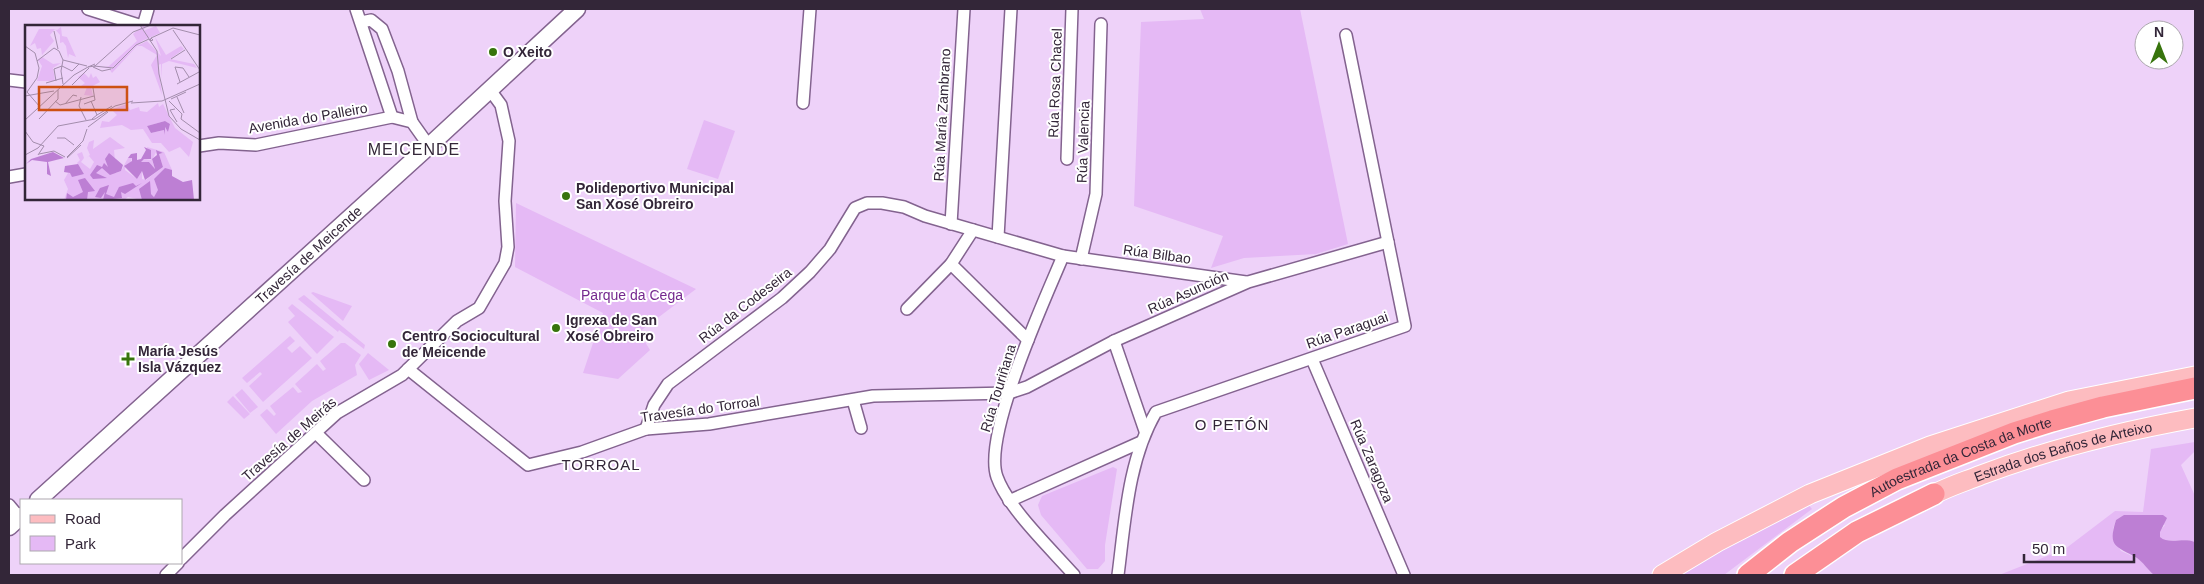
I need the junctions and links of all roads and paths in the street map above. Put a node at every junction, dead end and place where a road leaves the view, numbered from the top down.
1 (88, 9) edge
2 (148, 9) edge
3 (356, 9) edge
4 (577, 9) edge
5 (810, 9) edge
6 (964, 9) edge
7 (1011, 9) edge
8 (1072, 9) edge
9 (361, 22) junction
10 (1101, 24) dead end
11 (139, 25) edge
12 (142, 25) edge
13 (1346, 35) dead end
14 (9, 80) edge
15 (25, 82) edge
16 (490, 90) junction
17 (803, 103) dead end
18 (392, 117) junction
19 (412, 122) junction
20 (200, 146) edge
21 (429, 146) junction
22 (1067, 159) dead end
23 (25, 174) edge
24 (9, 177) edge
25 (951, 224) junction
26 (973, 230) junction
27 (998, 238) junction
28 (1388, 242) junction
29 (1062, 256) junction
30 (1081, 259) junction
31 (951, 264) junction
32 (1248, 282) junction
33 (907, 308) dead end
34 (1028, 340) junction
35 (1114, 341) junction
36 (1312, 359) junction
37 (408, 369) junction
38 (2195, 376) edge
39 (2195, 388) edge
40 (1009, 392) junction
41 (853, 400) junction
42 (2195, 418) edge
43 (860, 428) dead end
44 (646, 429) junction
45 (1145, 431) junction
46 (316, 433) junction
47 (1141, 442) junction
48 (364, 480) dead end
49 (1934, 494) junction
50 (39, 499) edge
51 (1009, 501) junction
52 (182, 559) edge
53 (177, 564) edge
54 (166, 575) edge
55 (1074, 575) edge
56 (1118, 575) edge
57 (1404, 575) edge
58 (1662, 575) edge
59 (1748, 575) edge
60 (1795, 575) edge
61 (1813, 575) edge

1 - 11 street
2 - 12 street
3 - 9 street
4 - 16 main road, Travesía de Meicende
5 - 17 street
6 - 25 street, Rúa María Zambrano
7 - 27 street
8 - 22 street, Rúa Rosa Chacel
9 - 18 street
9 - 19 street
10 - 30 street, Rúa Valencia
13 - 28 street, Rúa Paraguai
14 - 15 street
16 - 21 main road, Travesía de Meicende
16 - 37 street, Travesía de Meirás
18 - 19 street
18 - 20 street, Avenida do Palleiro
19 - 21 street
21 - 50 main road, Travesía de Meicende
23 - 24 street
25 - 26 street
25 - 44 street, Rúa da Codeseira
26 - 27 street
26 - 31 street
27 - 29 street
28 - 32 street, Rúa Asunción
28 - 36 street, Rúa Paraguai
29 - 30 street, Rúa Bilbao
29 - 34 street, Rúa Touriñana
30 - 32 street, Rúa Bilbao
31 - 33 street
31 - 34 street
32 - 35 street, Rúa Asunción
34 - 40 street, Rúa Touriñana
35 - 40 street, Rúa Asunción
35 - 45 street
36 - 45 street, Rúa Paraguai
36 - 57 street, Rúa Zaragoza
37 - 44 street, Travesía do Torroal
37 - 46 street, Travesía de Meirás
38 - 58 main road
39 - 59 highway, Autoestrada da Costa da Morte
40 - 41 street, Travesía do Torroal
40 - 51 street, Rúa Touriñana
41 - 43 street
41 - 44 street, Travesía do Torroal
42 - 49 main road, Estrada dos Baños de Arteixo
45 - 47 street, Rúa Paraguai
46 - 48 street
46 - 52 street, Travesía de Meirás
47 - 51 street
47 - 56 street, Rúa Paraguai
49 - 60 highway, Autoestrada da Costa da Morte
49 - 61 main road, Estrada dos Baños de Arteixo
51 - 55 street, Rúa Touriñana
53 - 54 street

